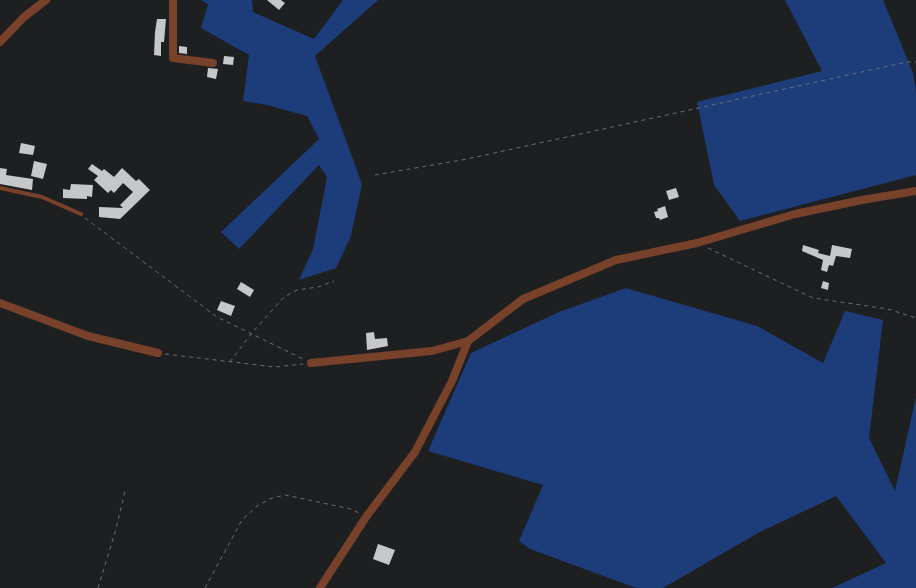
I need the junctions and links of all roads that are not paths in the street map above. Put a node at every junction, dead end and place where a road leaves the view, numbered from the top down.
1 (46, 0) edge
2 (173, 0) edge
3 (0, 42) edge
4 (213, 63) dead end
5 (0, 188) edge
6 (916, 191) edge
7 (81, 214) road end
8 (0, 303) edge
9 (468, 341) junction
10 (158, 353) road end
11 (311, 363) road end
12 (320, 588) edge

1 - 3 street
2 - 4 street
5 - 7 lane
6 - 9 street
8 - 10 street
9 - 11 street
9 - 12 street

